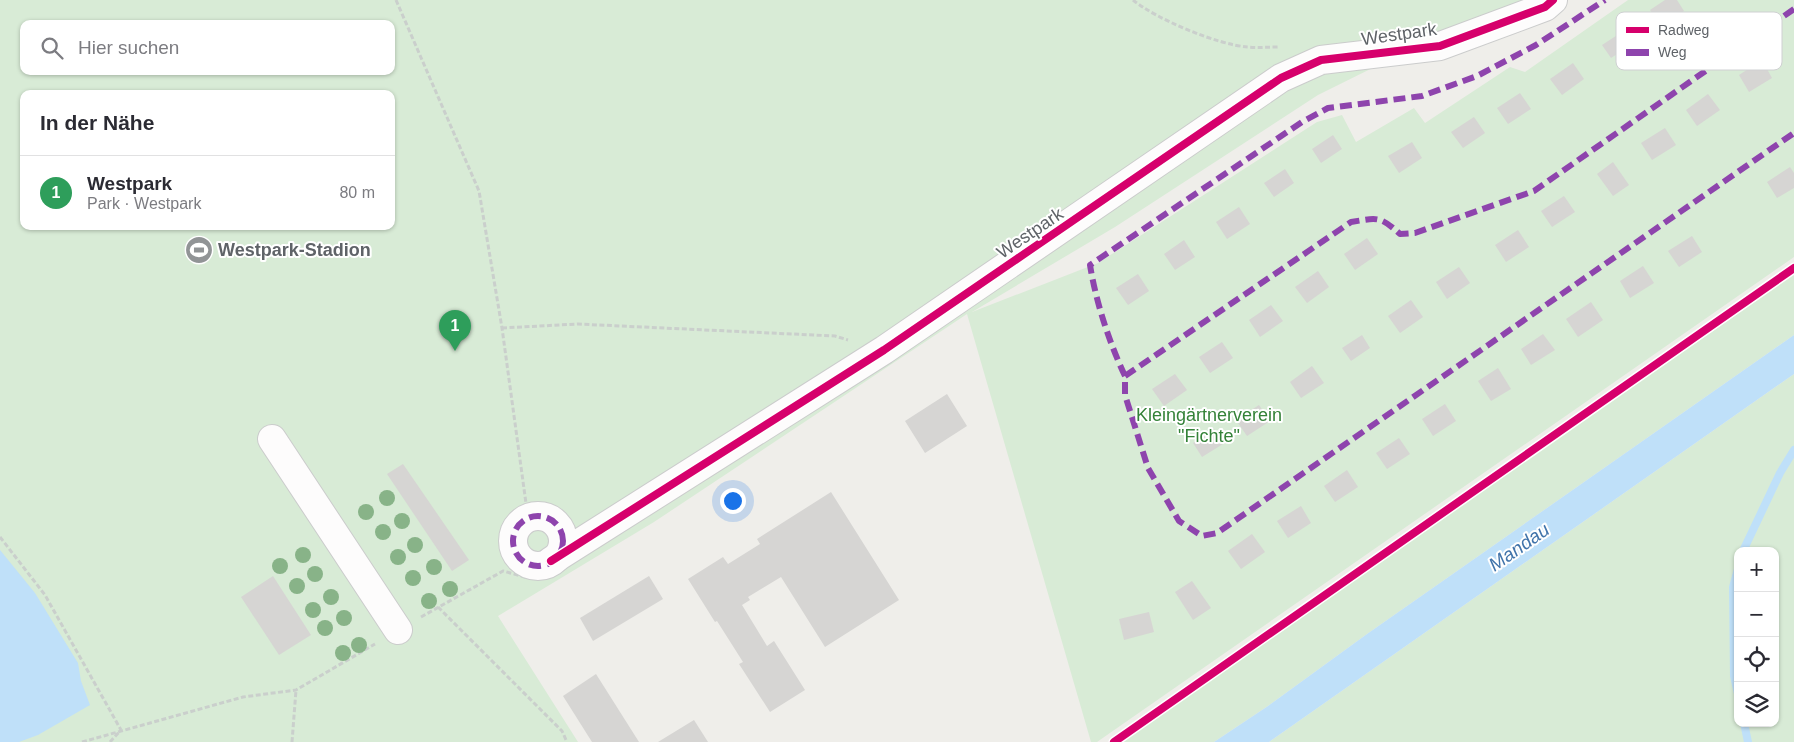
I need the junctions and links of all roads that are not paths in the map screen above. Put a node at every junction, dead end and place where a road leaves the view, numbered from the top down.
1 (1553, 0) edge
2 (272, 439) dead end
3 (551, 561) junction
4 (398, 630) road end

1 - 3 street, Westpark
2 - 4 street
3 - 3 street, Westpark

